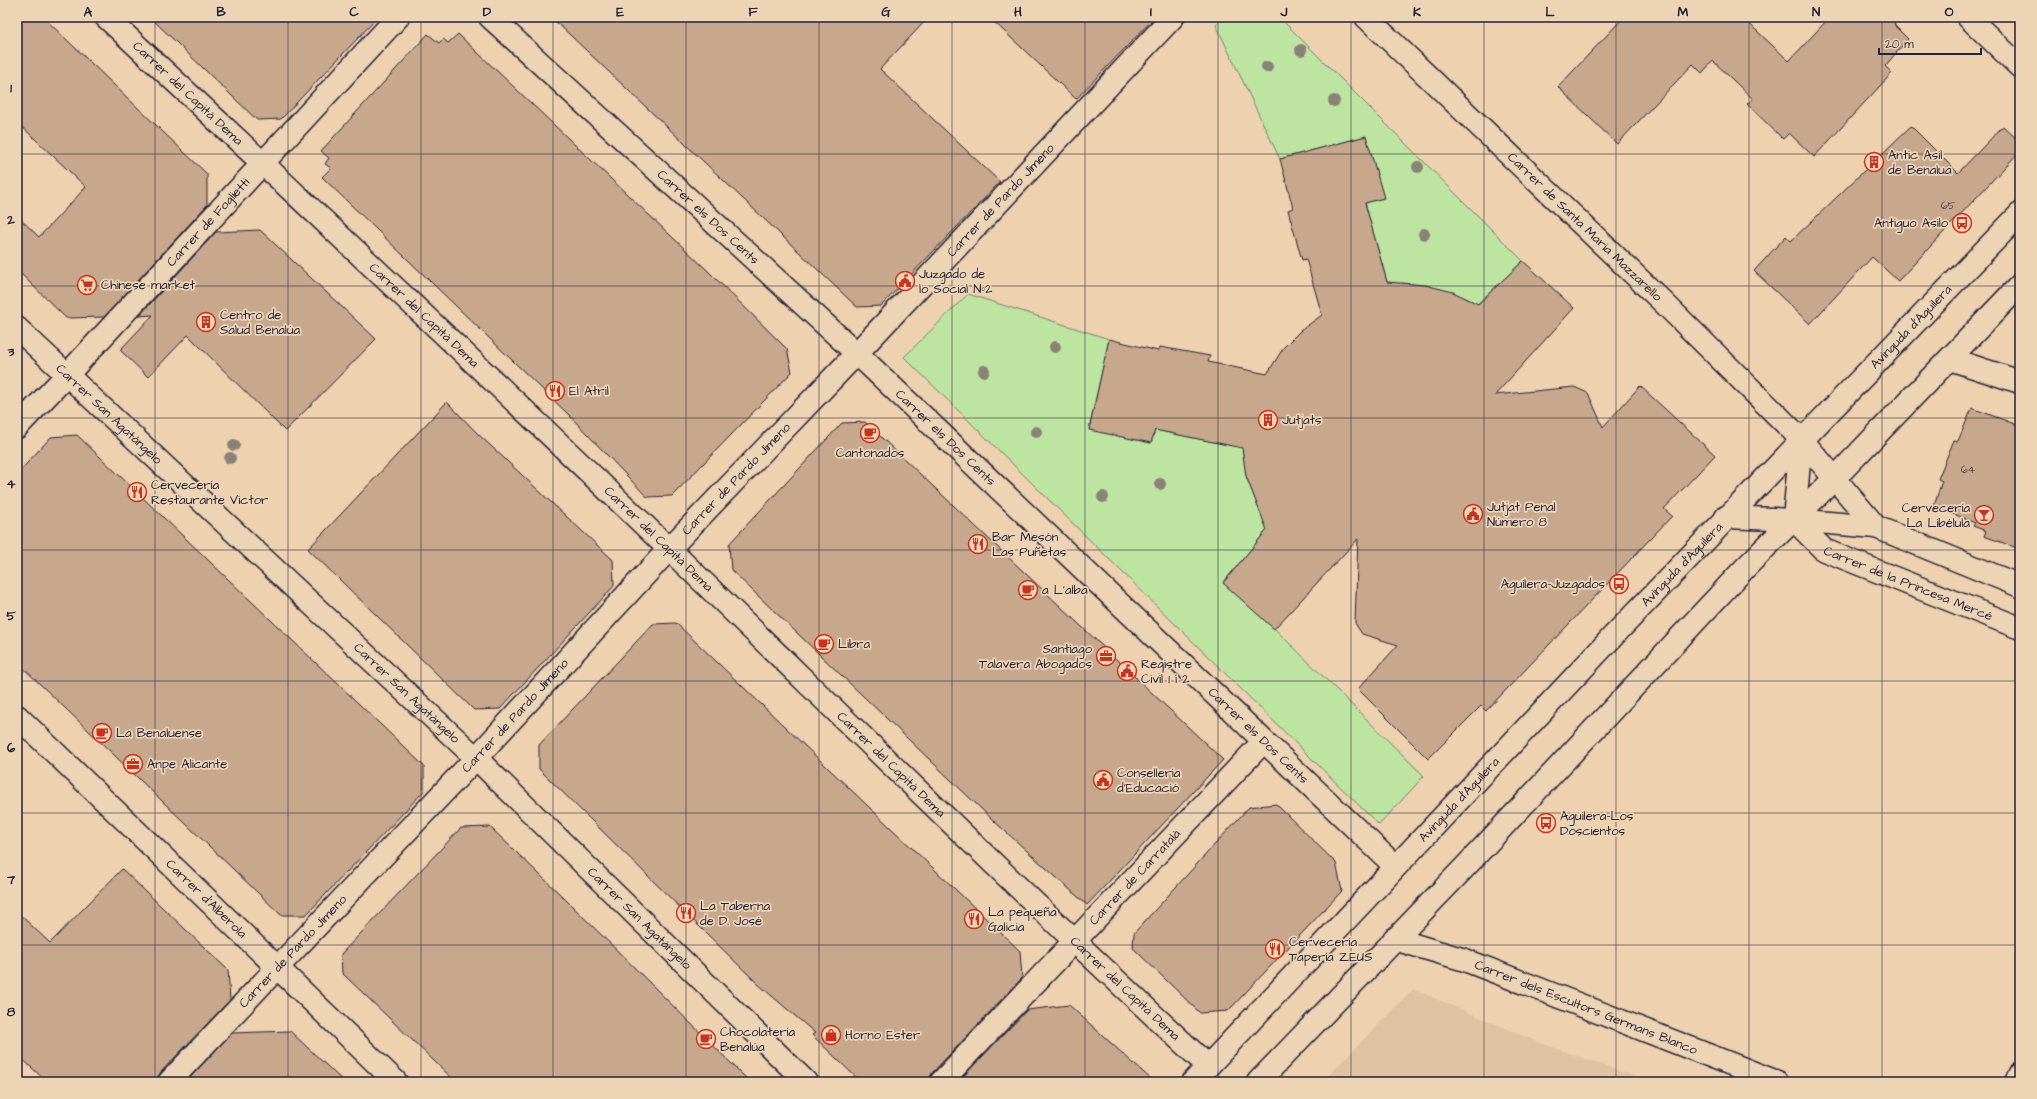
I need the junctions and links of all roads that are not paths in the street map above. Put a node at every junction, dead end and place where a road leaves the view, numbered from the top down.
1 (106, 17) edge
2 (398, 17) edge
3 (490, 17) edge
4 (1172, 17) edge
5 (1366, 17) edge
6 (1968, 17) edge
7 (2020, 67) edge
8 (262, 163) junction
9 (2020, 214) edge
10 (2020, 285) edge
11 (17, 328) edge
12 (857, 353) junction
13 (1950, 359) junction
14 (66, 376) junction
15 (2020, 382) edge
16 (17, 427) edge
17 (1801, 439) junction
18 (1834, 479) junction
19 (1726, 517) junction
20 (1794, 520) junction
21 (1876, 527) junction
22 (669, 549) junction
23 (2020, 586) edge
24 (2020, 628) edge
25 (17, 716) edge
26 (1263, 742) junction
27 (476, 758) junction
28 (1395, 866) junction
29 (1394, 939) junction
30 (1074, 941) junction
31 (277, 968) junction
32 (1208, 1066) junction
33 (2020, 1073) edge
34 (170, 1082) edge
35 (396, 1082) edge
36 (806, 1082) edge
37 (941, 1082) edge
38 (1193, 1082) edge
39 (1258, 1082) edge
40 (1777, 1082) edge
41 (2016, 1082) edge

1 - 8 street, Carrer del Capità Dema
2 - 8 street, Carrer de Foglietti
3 - 12 street, Carrer els Dos Cents
4 - 12 street, Carrer de Pardo Jimeno
5 - 17 street, Carrer de Santa Maria Mazzarello
6 - 7 street
8 - 14 street, Carrer de Foglietti
8 - 22 street, Carrer del Capità Dema
9 - 17 street, Avinguda d'Aguilera
10 - 13 street
11 - 14 street, Carrer San Agatángelo
12 - 22 street, Carrer de Pardo Jimeno
12 - 26 street, Carrer els Dos Cents
13 - 15 street
13 - 18 street
14 - 16 street, Carrer de Foglietti
14 - 27 street, Carrer San Agatángelo
17 - 18 street
17 - 19 street, Avinguda d'Aguilera
17 - 20 street
18 - 20 street
18 - 21 street, Carrer de la Princesa Mercé
19 - 20 street, Avinguda d'Aguilera
19 - 28 street, Avinguda d'Aguilera
20 - 21 street, Carrer de la Princesa Mercé
20 - 24 street, Carrer de la Princesa Mercé
20 - 29 street
21 - 23 street, Carrer de la Princesa Mercé
22 - 27 street, Carrer de Pardo Jimeno
22 - 30 street, Carrer del Capità Dema
25 - 31 street, Carrer d'Alberola
26 - 28 street, Carrer els Dos Cents
26 - 30 street, Carrer de Carratalà
27 - 31 street, Carrer de Pardo Jimeno
27 - 36 street, Carrer San Agatángelo
28 - 32 street, Avinguda d'Aguilera
29 - 39 street
29 - 40 street, Carrer dels Escultors Germans Blanco
30 - 32 street, Carrer del Capità Dema
30 - 37 street, Carrer de Carratalà
31 - 34 street, Carrer de Pardo Jimeno
31 - 35 street, Carrer d'Alberola
32 - 38 street, Avinguda d'Aguilera
33 - 41 street

